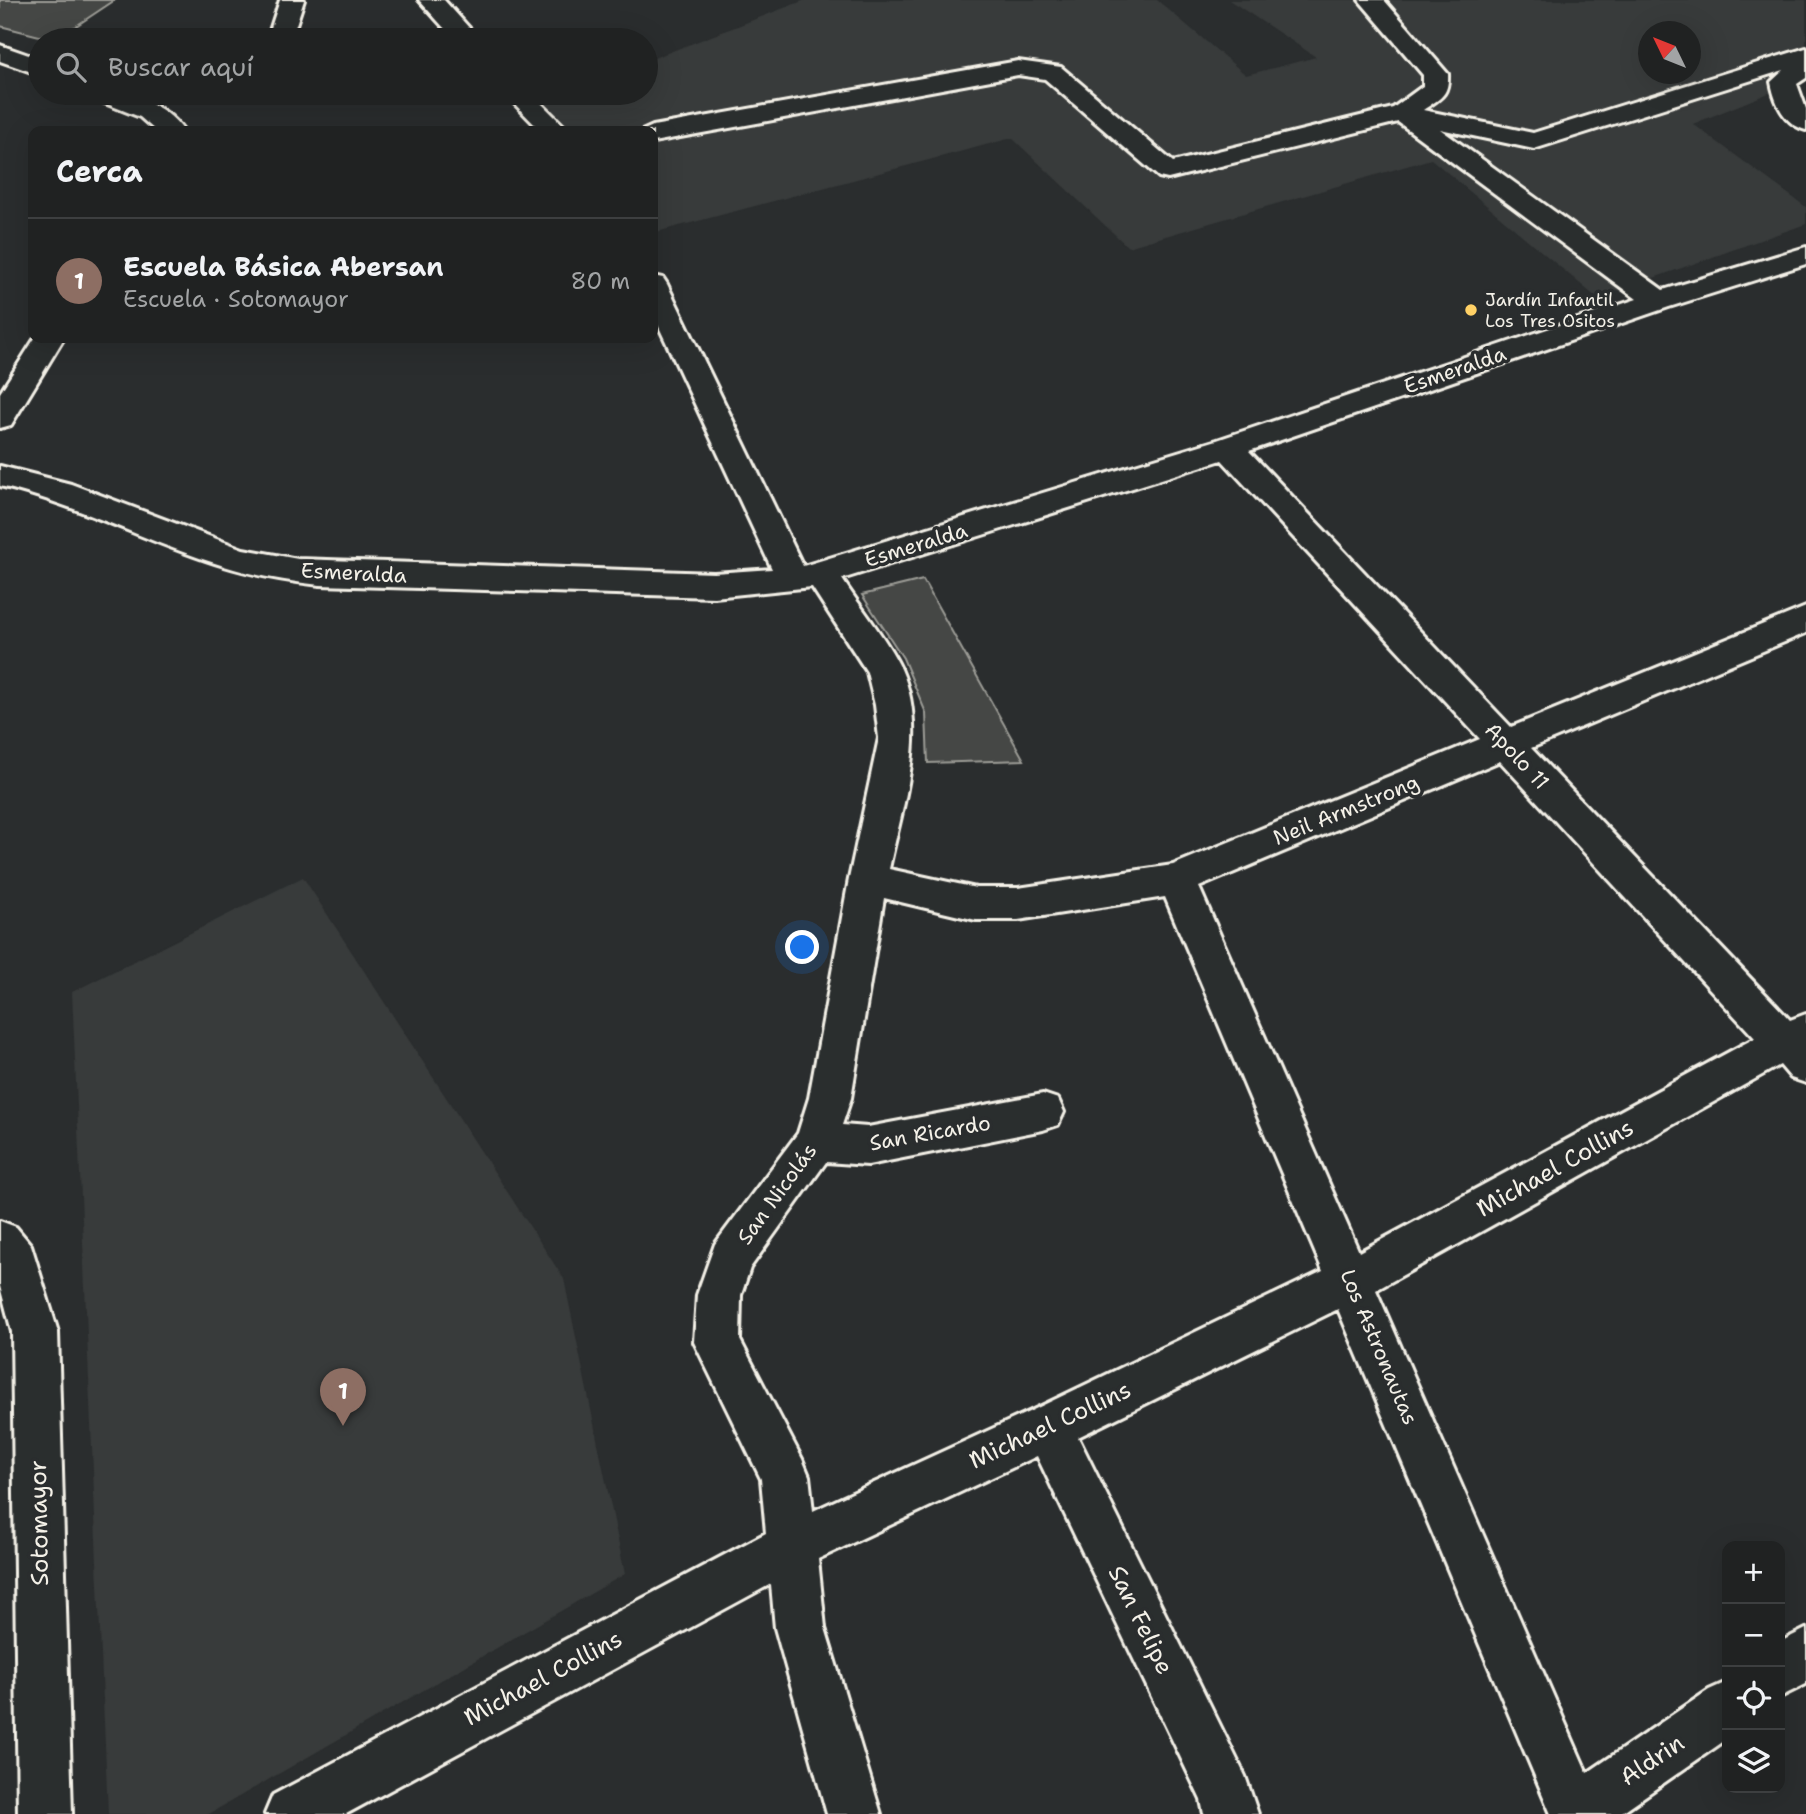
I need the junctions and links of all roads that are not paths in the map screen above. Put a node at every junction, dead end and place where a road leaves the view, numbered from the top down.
1 (292, 0) edge
2 (431, 0) edge
3 (1371, 0) edge
4 (283, 28) edge
5 (457, 28) edge
6 (0, 52) edge
7 (1806, 55) edge
8 (28, 63) edge
9 (1806, 69) edge
10 (131, 105) edge
11 (529, 105) edge
12 (1402, 113) junction
13 (1806, 122) edge
14 (165, 126) edge
15 (551, 126) edge
16 (658, 133) edge
17 (1806, 255) edge
18 (658, 294) edge
19 (1659, 301) junction
20 (46, 343) edge
21 (0, 418) edge
22 (1228, 447) junction
23 (0, 476) edge
24 (807, 577) junction
25 (1806, 619) edge
26 (1506, 744) junction
27 (867, 878) junction
28 (1177, 880) junction
29 (1799, 1046) edge
30 (1044, 1112) dead end
31 (816, 1142) junction
32 (0, 1241) edge
33 (1351, 1280) junction
34 (1048, 1427) junction
35 (793, 1545) junction
36 (1806, 1654) edge
37 (1785, 1669) edge
38 (1722, 1712) edge
39 (1578, 1813) edge
40 (45, 1814) edge
41 (292, 1814) edge
42 (854, 1814) edge
43 (1231, 1814) edge

1 - 4 street
2 - 5 street
3 - 12 street
6 - 8 street
7 - 12 street
9 - 13 street
10 - 14 street
11 - 15 street
12 - 16 street
12 - 19 street
17 - 19 street, Esmeralda
18 - 24 street, San Nicolás
19 - 22 street, Esmeralda
20 - 21 street
22 - 24 street, Esmeralda
22 - 26 street, Apolo 11
23 - 24 street, Esmeralda
24 - 27 street, San Nicolás
25 - 26 street, Neil Armstrong
26 - 28 street, Neil Armstrong
26 - 29 street, Apolo 11
27 - 28 street, Neil Armstrong
27 - 31 street, San Nicolás
28 - 33 street, Los Astronautas
29 - 33 street, Michael Collins
30 - 31 street, San Ricardo
31 - 35 street, San Nicolás
32 - 40 street, Sotomayor
33 - 34 street, Michael Collins
33 - 39 street, Los Astronautas
34 - 35 street, Michael Collins
34 - 43 street, San Felipe
35 - 41 street, Michael Collins
35 - 42 street, San Nicolás
36 - 37 street
38 - 39 street, Aldrin

